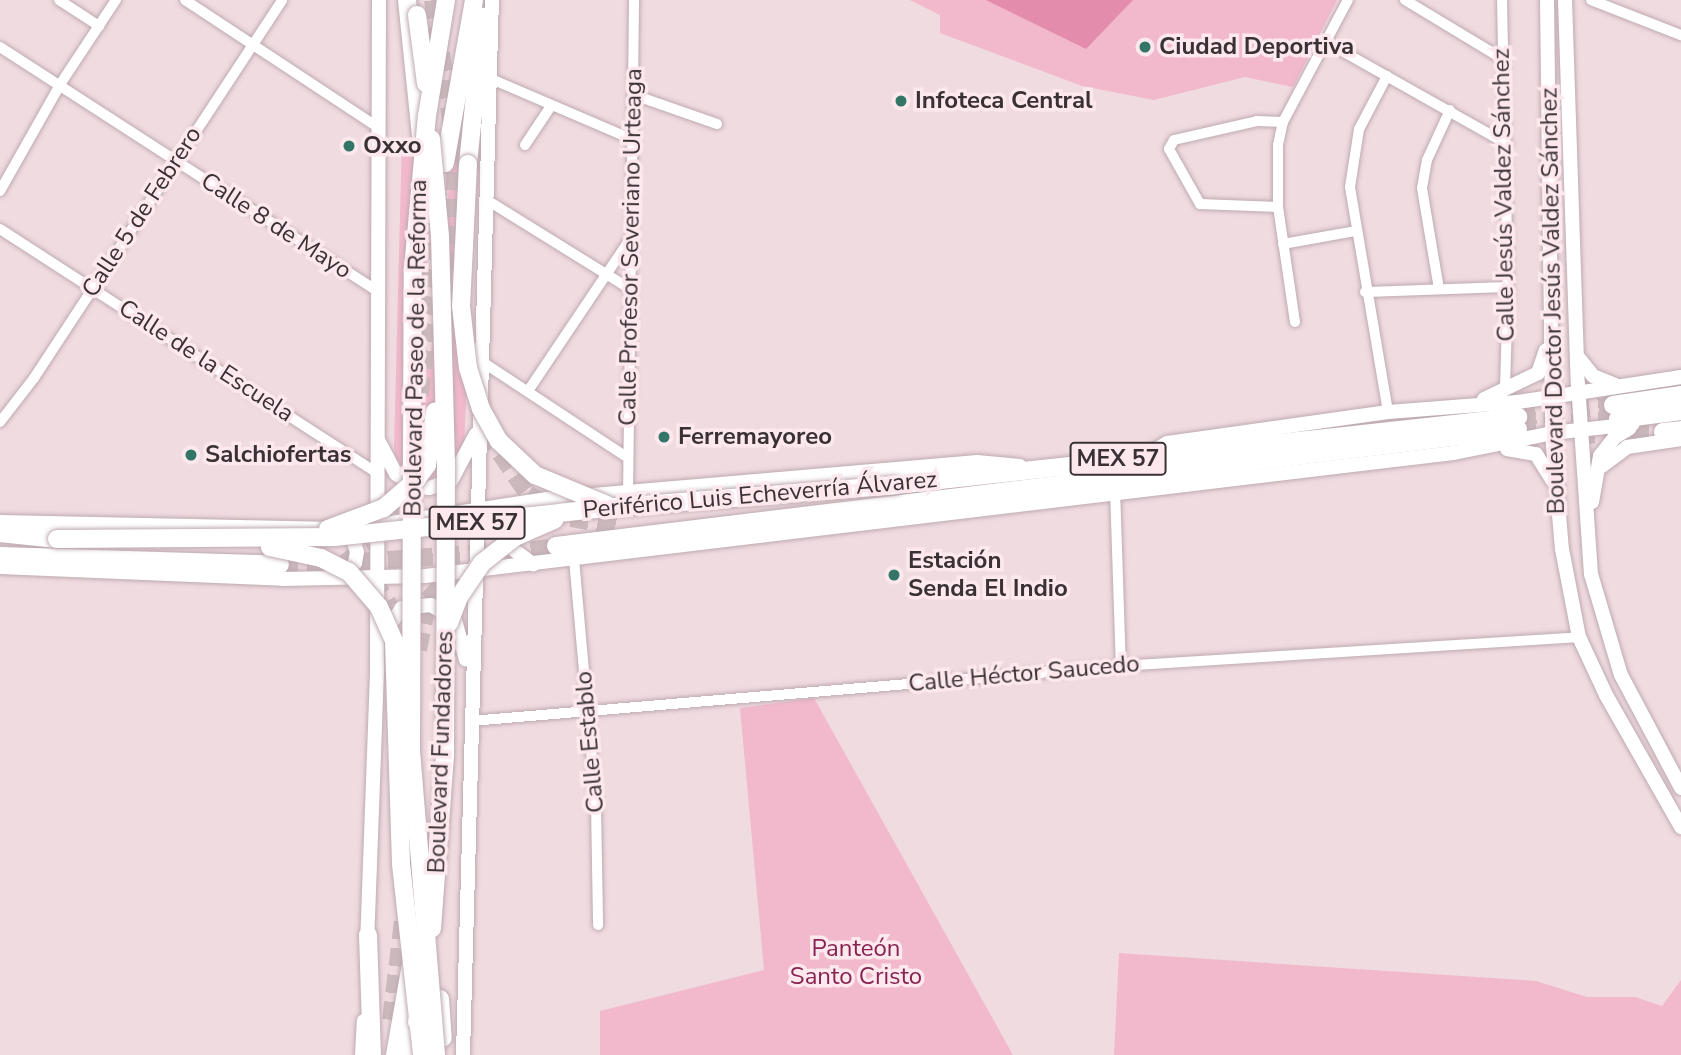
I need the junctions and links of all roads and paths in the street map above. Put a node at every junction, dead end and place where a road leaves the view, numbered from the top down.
1 (59, 0) edge
2 (116, 0) edge
3 (185, 0) edge
4 (282, 0) edge
5 (379, 0) edge
6 (446, 0) edge
7 (474, 0) edge
8 (485, 0) edge
9 (492, 0) edge
10 (634, 0) edge
11 (1348, 0) edge
12 (1405, 0) edge
13 (1502, 0) edge
14 (1547, 0) edge
15 (1564, 0) edge
16 (1591, 0) edge
17 (412, 12) edge
18 (99, 26) junction
19 (1681, 35) edge
20 (1326, 42) junction
21 (253, 45) junction
22 (0, 47) edge
23 (1501, 58) junction
24 (1387, 76) junction
25 (489, 78) junction
26 (61, 83) junction
27 (634, 95) junction
28 (551, 106) junction
29 (1450, 110) junction
30 (1283, 122) junction
31 (716, 124) dead end
32 (376, 126) junction
33 (634, 141) junction
34 (1507, 144) junction
35 (525, 145) dead end
36 (176, 162) junction
37 (445, 163) dead end
38 (0, 191) edge
39 (485, 199) junction
40 (1278, 207) junction
41 (0, 229) edge
42 (1354, 231) junction
43 (631, 237) junction
44 (1283, 244) junction
45 (606, 274) junction
46 (93, 287) junction
47 (1508, 288) junction
48 (1439, 289) junction
49 (375, 290) junction
50 (632, 290) junction
51 (1365, 292) junction
52 (1552, 307) junction
53 (1295, 322) dead end
54 (1576, 356) junction
55 (481, 361) junction
56 (1681, 377) edge
57 (528, 391) junction
58 (1505, 391) junction
59 (1578, 392) junction
60 (1681, 395) edge
61 (1552, 396) junction
62 (1471, 404) junction
63 (1617, 405) junction
64 (1681, 411) edge
65 (1388, 412) junction
66 (481, 420) junction
67 (1681, 420) edge
68 (0, 422) edge
69 (1637, 424) junction
70 (1518, 425) junction
71 (1580, 431) junction
72 (1552, 433) junction
73 (376, 436) junction
74 (1681, 439) edge
75 (1487, 441) junction
76 (1147, 455) junction
77 (628, 458) junction
78 (1049, 468) junction
79 (376, 472) junction
80 (1594, 486) junction
81 (1115, 487) junction
82 (1555, 488) junction
83 (527, 501) junction
84 (623, 501) junction
85 (476, 509) junction
86 (574, 512) junction
87 (755, 521) junction
88 (0, 522) edge
89 (375, 526) junction
90 (618, 527) tunnel mouth
91 (336, 529) junction
92 (0, 533) edge
93 (1587, 534) junction
94 (243, 539) junction
95 (218, 540) junction
96 (411, 547) joint
97 (445, 547) joint
98 (557, 547) tunnel mouth
99 (0, 556) edge
100 (573, 559) junction
101 (533, 564) junction
102 (280, 565) tunnel mouth
103 (0, 567) edge
104 (474, 569) junction
105 (377, 578) junction
106 (338, 580) junction
107 (1579, 637) junction
108 (377, 666) junction
109 (1121, 667) junction
110 (471, 682) junction
111 (587, 713) junction
112 (471, 721) junction
113 (1680, 787) edge
114 (1681, 827) edge
115 (598, 925) dead end
116 (368, 935) junction
117 (440, 999) dead end
118 (391, 1020) tunnel mouth
119 (362, 1055) edge
120 (372, 1055) edge
121 (386, 1055) edge
122 (395, 1055) edge
123 (411, 1055) edge
124 (422, 1055) edge
125 (436, 1055) edge
126 (444, 1055) edge
127 (463, 1055) edge

1 - 18 street
2 - 18 street
3 - 21 street
4 - 21 street, Calle 5 de Febrero
5 - 32 main road
6 - 96 highway, Boulevard Paseo de la Reforma / MEX 57, bridge
7 - 37 highway
8 - 84 highway, bridge
9 - 25 main road
10 - 27 street, Calle Profesor Severiano Urteaga
11 - 20 street
12 - 23 street
13 - 23 street, Calle Jesús Valdez Sánchez
14 - 52 main road, Boulevard Doctor Jesús Valdez Sánchez
15 - 54 main road, Boulevard Doctor Jesús Valdez Sánchez
16 - 19 street
17 - 94 highway, bridge
17 - 97 highway, Boulevard Paseo de la Reforma / MEX 57, bridge
18 - 26 street
20 - 24 street
20 - 30 street
21 - 32 street
21 - 36 street, Calle 5 de Febrero
22 - 26 street, Calle 8 de Mayo
23 - 34 street, Calle Jesús Valdez Sánchez
24 - 29 street
24 - 42 street
25 - 28 street
25 - 39 main road
26 - 36 street, Calle 8 de Mayo
26 - 38 street
27 - 31 street
27 - 33 street, Calle Profesor Severiano Urteaga
28 - 33 street
28 - 35 street
29 - 34 street
29 - 48 street
30 - 40 street
30 - 40 street
32 - 49 main road
33 - 43 street, Calle Profesor Severiano Urteaga
34 - 47 street, Calle Jesús Valdez Sánchez
36 - 46 street, Calle 5 de Febrero
36 - 49 street, Calle 8 de Mayo
39 - 45 street
39 - 55 main road
40 - 44 street
41 - 46 street, Calle de la Escuela
42 - 44 street
42 - 51 street
43 - 45 street
43 - 50 street, Calle Profesor Severiano Urteaga
44 - 53 street
45 - 50 street
45 - 57 street
46 - 68 street, Calle 5 de Febrero
46 - 79 street, Calle de la Escuela
47 - 48 street
47 - 58 street, Calle Jesús Valdez Sánchez
48 - 51 street
49 - 73 main road
50 - 77 street, Calle Profesor Severiano Urteaga
51 - 65 street
52 - 58 main road
52 - 61 main road, Boulevard Doctor Jesús Valdez Sánchez
54 - 59 main road, Boulevard Doctor Jesús Valdez Sánchez
54 - 63 main road
55 - 57 street
55 - 66 main road
56 - 63 main road
57 - 77 street
58 - 62 main road
59 - 61 main road
59 - 63 main road
59 - 71 main road, Boulevard Doctor Jesús Valdez Sánchez
60 - 63 highway
61 - 70 main road
61 - 72 main road, Boulevard Doctor Jesús Valdez Sánchez
62 - 65 main road
62 - 70 main road
63 - 64 highway
63 - 69 main road
63 - 71 main road
65 - 76 main road
66 - 73 main road
66 - 85 main road
67 - 69 main road
69 - 80 main road
70 - 72 main road
70 - 75 highway, Periférico Luis Echeverría Álvarez / MEX 57
70 - 76 highway, Periférico Luis Echeverría Álvarez / MEX 57
71 - 72 main road
71 - 93 main road, Boulevard Doctor Jesús Valdez Sánchez
72 - 82 main road, Boulevard Doctor Jesús Valdez Sánchez
73 - 79 main road
74 - 80 main road
75 - 81 highway, Periférico Luis Echeverría Álvarez / MEX 57
75 - 82 main road
76 - 78 highway, Periférico Luis Echeverría Álvarez / MEX 57
77 - 84 street, Calle Profesor Severiano Urteaga
78 - 84 highway, Periférico Luis Echeverría Álvarez / MEX 57, bridge
78 - 84 main road
79 - 89 main road
80 - 93 main road
81 - 87 highway, Periférico Luis Echeverría Álvarez / MEX 57
81 - 100 main road
81 - 109 street
82 - 107 main road, Boulevard Doctor Jesús Valdez Sánchez
83 - 84 main road
83 - 85 main road
83 - 101 main road
84 - 86 highway, Periférico Luis Echeverría Álvarez / MEX 57, bridge
85 - 89 main road
85 - 104 main road
86 - 94 highway, Periférico Luis Echeverría Álvarez / MEX 57, bridge
86 - 122 highway, bridge
87 - 90 highway
87 - 98 highway, Periférico Luis Echeverría Álvarez / MEX 57
88 - 91 main road
89 - 91 main road
89 - 105 main road
91 - 106 main road
92 - 95 highway, Periférico Luis Echeverría Álvarez / MEX 57, bridge
93 - 113 main road, Boulevard Doctor Jesús Valdez Sánchez
94 - 95 highway, Periférico Luis Echeverría Álvarez / MEX 57, bridge
95 - 124 highway, bridge
96 - 125 highway, Boulevard Fundadores / MEX 57, bridge
97 - 123 highway, Boulevard Fundadores / MEX 57, bridge
99 - 102 highway
100 - 101 main road
100 - 111 street, Calle Establo
101 - 104 main road
103 - 106 main road
104 - 105 main road
104 - 110 main road
105 - 106 main road
105 - 108 main road
107 - 109 street, Calle Héctor Saucedo
107 - 114 main road, Boulevard Doctor Jesús Valdez Sánchez
108 - 110 main road
108 - 116 main road
109 - 111 street, Calle Héctor Saucedo
110 - 112 main road
111 - 112 street, Calle Héctor Saucedo
111 - 115 street, Calle Establo
112 - 127 main road
116 - 119 main road
116 - 120 highway
117 - 126 highway
118 - 121 highway

